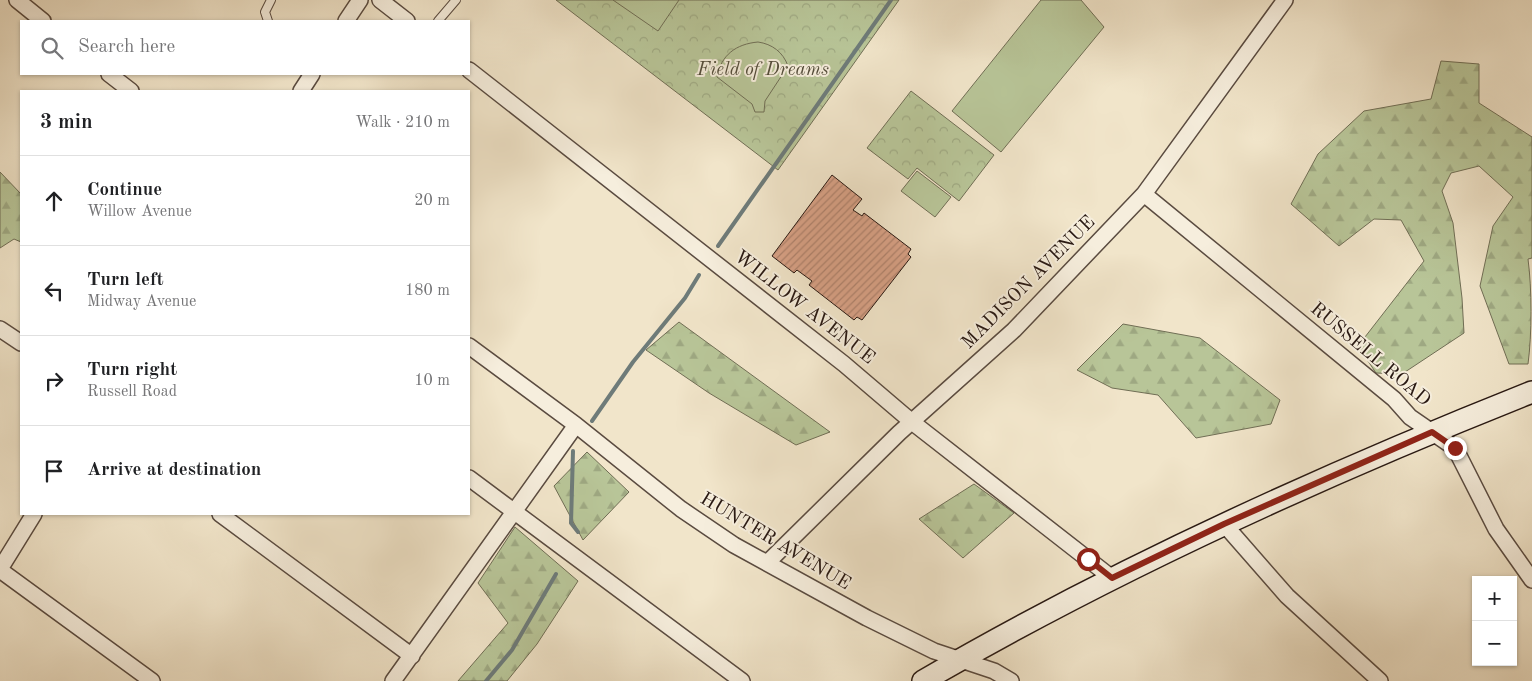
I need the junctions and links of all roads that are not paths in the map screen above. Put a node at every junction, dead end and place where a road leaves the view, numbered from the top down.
1 (17, 0) edge
2 (271, 0) edge
3 (360, 0) edge
4 (380, 0) edge
5 (456, 0) edge
6 (1285, 0) edge
7 (42, 20) edge
8 (268, 20) edge
9 (347, 20) edge
10 (406, 20) edge
11 (439, 20) edge
12 (470, 71) edge
13 (110, 75) edge
14 (311, 75) edge
15 (130, 90) edge
16 (302, 90) edge
17 (1144, 194) junction
18 (0, 328) edge
19 (20, 343) edge
20 (470, 347) edge
21 (1532, 392) edge
22 (912, 422) junction
23 (576, 426) junction
24 (1432, 432) junction
25 (470, 479) edge
26 (515, 511) junction
27 (33, 515) edge
28 (221, 515) edge
29 (1224, 524) junction
30 (767, 563) junction
31 (0, 570) edge
32 (1112, 578) junction
33 (1532, 580) edge
34 (412, 656) junction
35 (959, 660) junction
36 (152, 681) edge
37 (393, 681) edge
38 (742, 681) edge
39 (923, 681) edge
40 (1011, 681) edge
41 (1380, 681) edge

1 - 7 street
2 - 8 lane
3 - 9 street
4 - 10 street
5 - 11 lane
6 - 17 street, MADISON AVENUE
12 - 22 street, WILLOW AVENUE
13 - 15 street
14 - 16 street
17 - 22 street, MADISON AVENUE
17 - 24 street, RUSSELL ROAD
18 - 19 street
20 - 23 street, HUNTER AVENUE
21 - 24 street
22 - 30 street, MADISON AVENUE
22 - 32 street, WILLOW AVENUE
23 - 26 street
23 - 30 street, HUNTER AVENUE
24 - 29 street
24 - 33 street, RUSSELL ROAD
25 - 26 street
26 - 34 street
26 - 38 street
27 - 31 street
28 - 34 street
29 - 32 street
29 - 41 street
30 - 35 street, HUNTER AVENUE
31 - 36 street
32 - 35 street
34 - 37 street
35 - 39 street
35 - 40 street, HUNTER AVENUE

